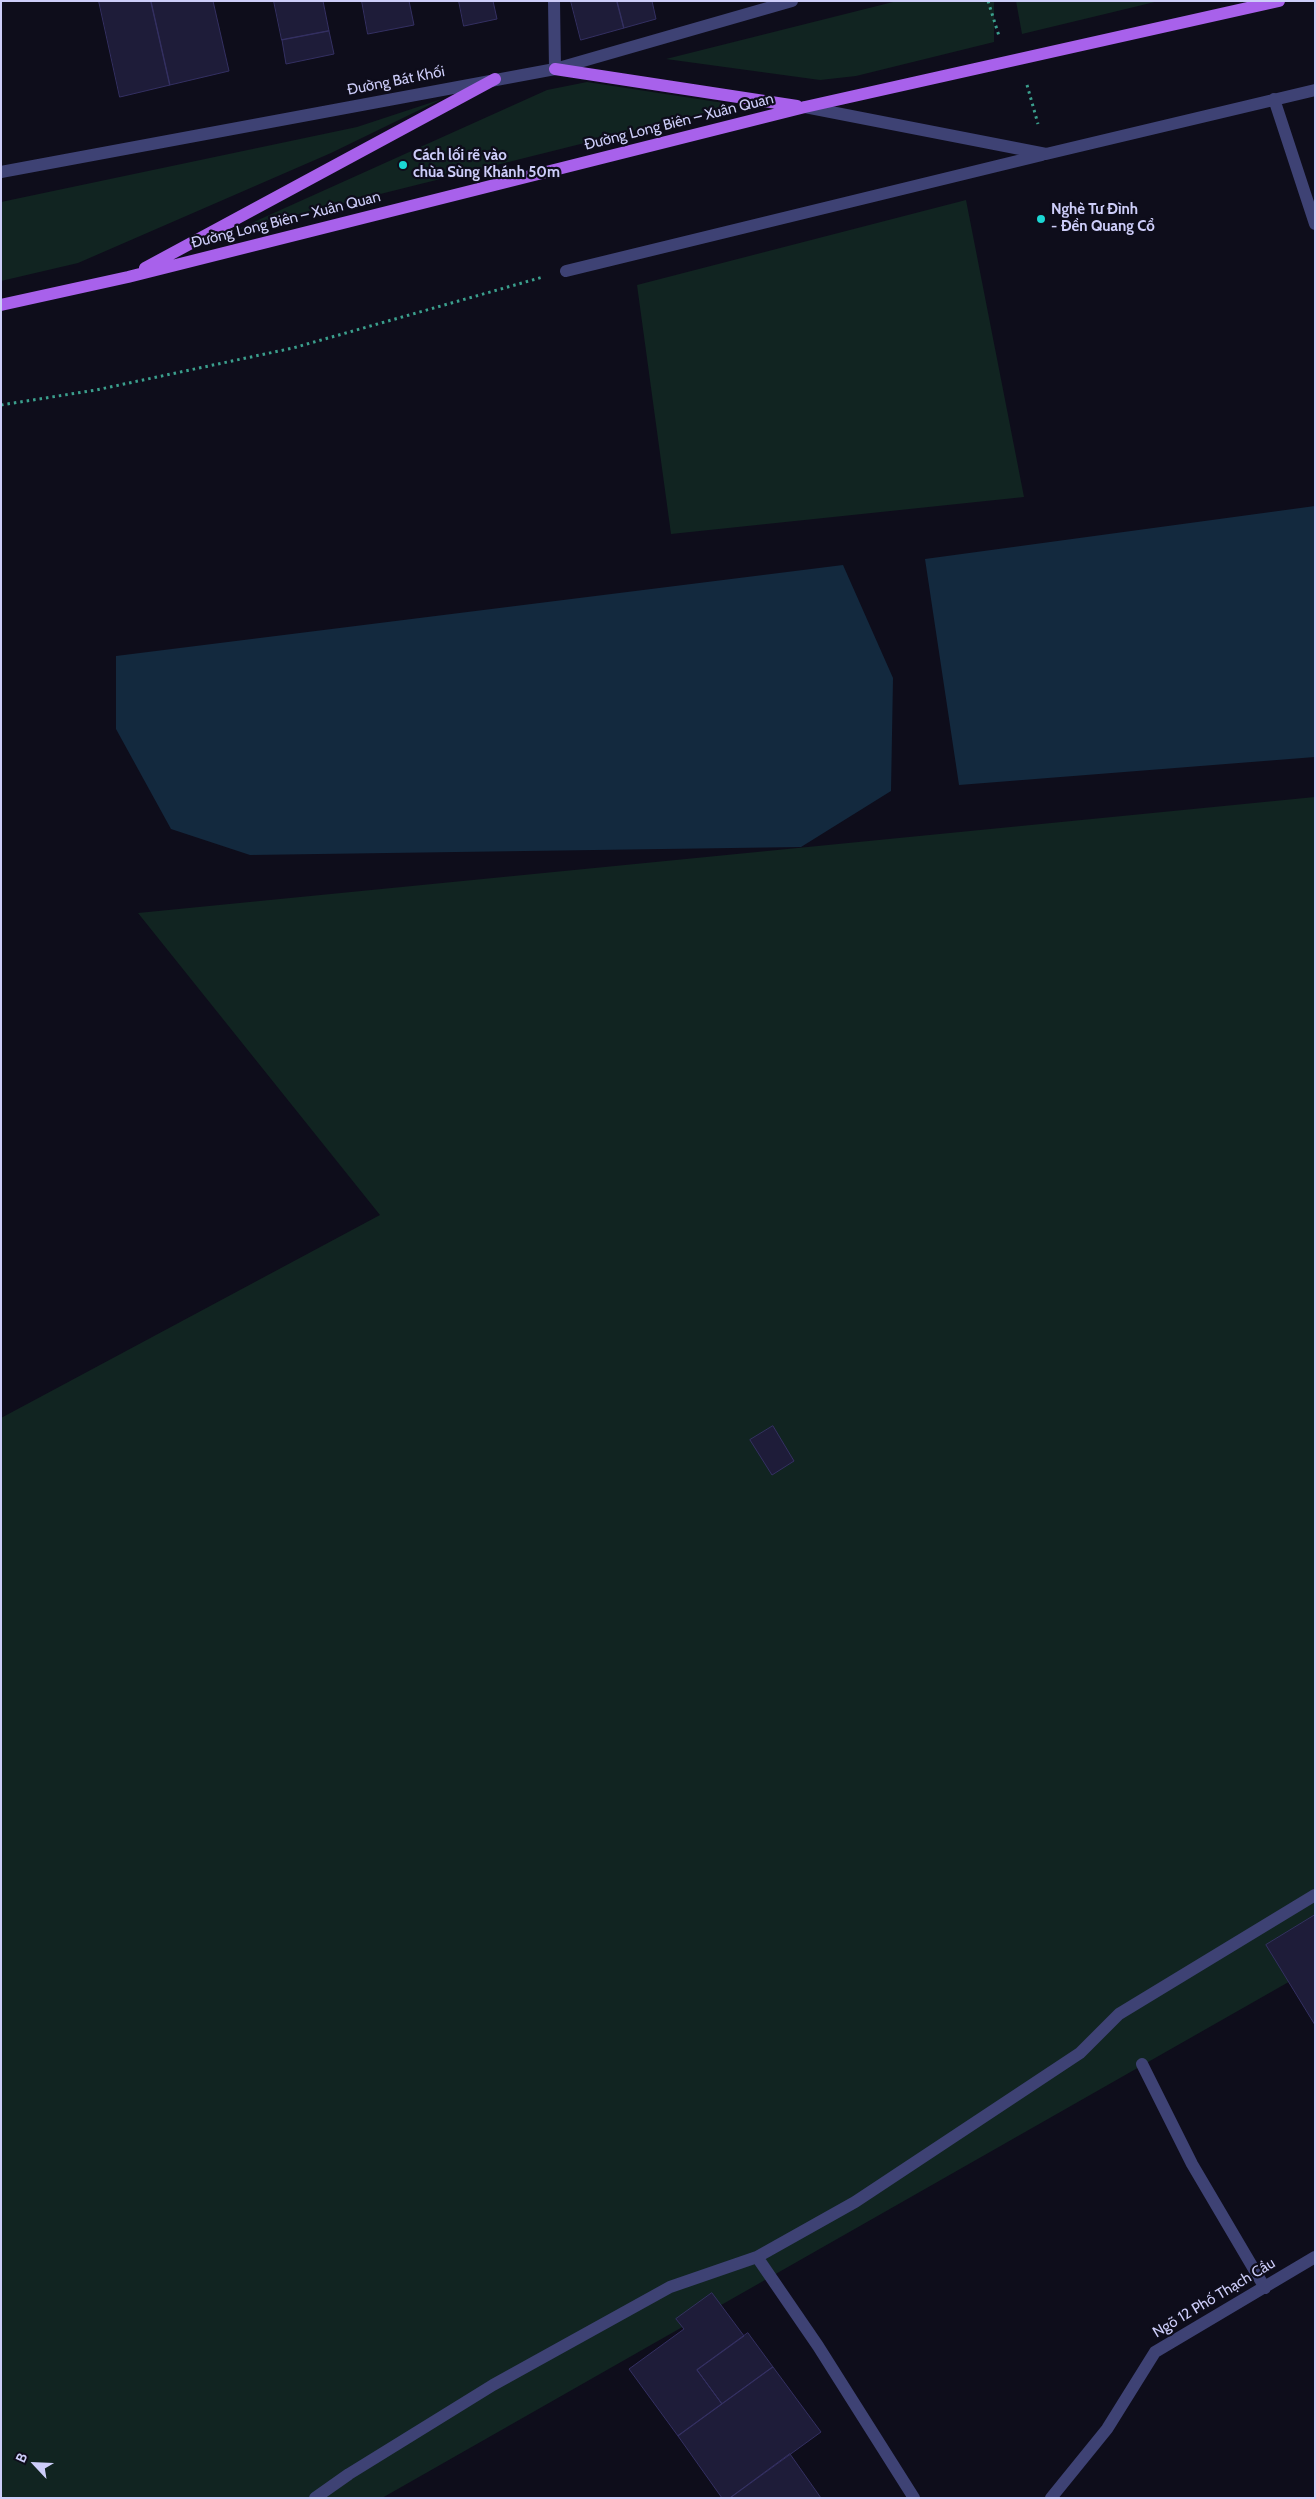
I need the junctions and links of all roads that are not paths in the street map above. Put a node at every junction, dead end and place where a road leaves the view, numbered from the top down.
1 (554, 1) edge
2 (792, 1) edge
3 (1279, 1) edge
4 (555, 69) junction
5 (495, 79) junction
6 (1315, 90) edge
7 (1274, 99) junction
8 (805, 107) junction
9 (1046, 154) junction
10 (1, 172) edge
11 (1315, 224) edge
12 (566, 271) road end
13 (128, 277) junction
14 (1, 305) edge
15 (1315, 1895) edge
16 (1142, 2064) dead end
17 (757, 2257) junction
18 (1315, 2257) edge
19 (1265, 2288) junction
20 (315, 2498) edge
21 (914, 2498) edge
22 (1051, 2498) edge

1 - 4 street
2 - 4 street, Đường Bát Khối
3 - 8 main road, Đường Long Biên – Xuân Quan
4 - 5 street, Đường Bát Khối
4 - 8 main road
5 - 10 street, Đường Bát Khối
5 - 13 main road
6 - 7 street
7 - 9 street
7 - 11 street
8 - 9 street
8 - 13 main road, Đường Long Biên – Xuân Quan
9 - 12 street
13 - 14 main road, Đường Long Biên – Xuân Quan
15 - 17 street
16 - 19 street
17 - 20 street
17 - 21 street
18 - 19 street, Ngõ 12 Phố Thạch Cầu
19 - 22 street, Ngõ 12 Phố Thạch Cầu

